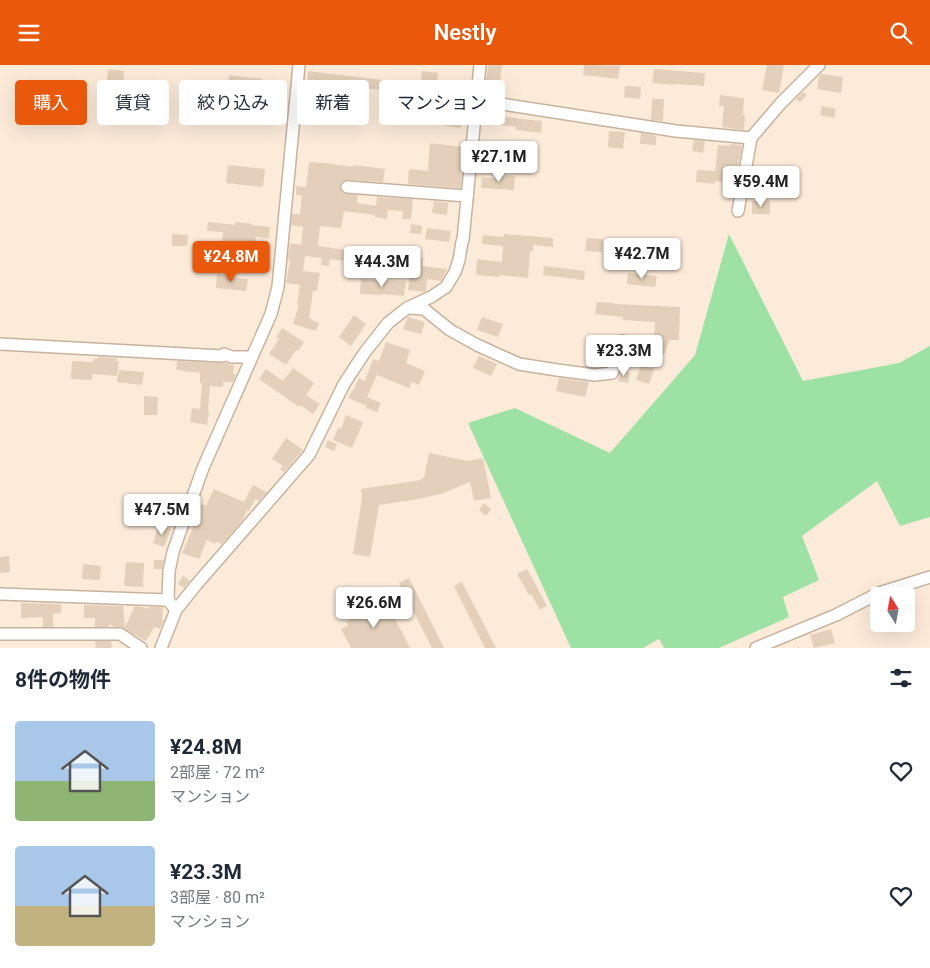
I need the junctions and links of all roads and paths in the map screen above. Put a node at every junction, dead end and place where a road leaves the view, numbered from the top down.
1 (299, 65) edge
2 (480, 65) edge
3 (819, 65) edge
4 (478, 80) edge
5 (505, 104) edge
6 (474, 125) edge
7 (751, 138) junction
8 (347, 187) dead end
9 (467, 195) junction
10 (738, 211) dead end
11 (407, 308) junction
12 (622, 341) dead end
13 (0, 345) edge
14 (252, 357) junction
15 (930, 577) edge
16 (0, 594) edge
17 (168, 600) junction
18 (176, 610) junction
19 (0, 634) edge
20 (141, 648) edge
21 (161, 648) edge
22 (756, 648) edge

1 - 14 street
2 - 4 street
3 - 7 street
5 - 7 street
6 - 9 street
7 - 10 street
8 - 9 street
9 - 11 street
11 - 12 street
11 - 18 street
13 - 14 street
14 - 17 street
15 - 22 street
16 - 17 street
17 - 18 street
18 - 21 street
19 - 20 street

